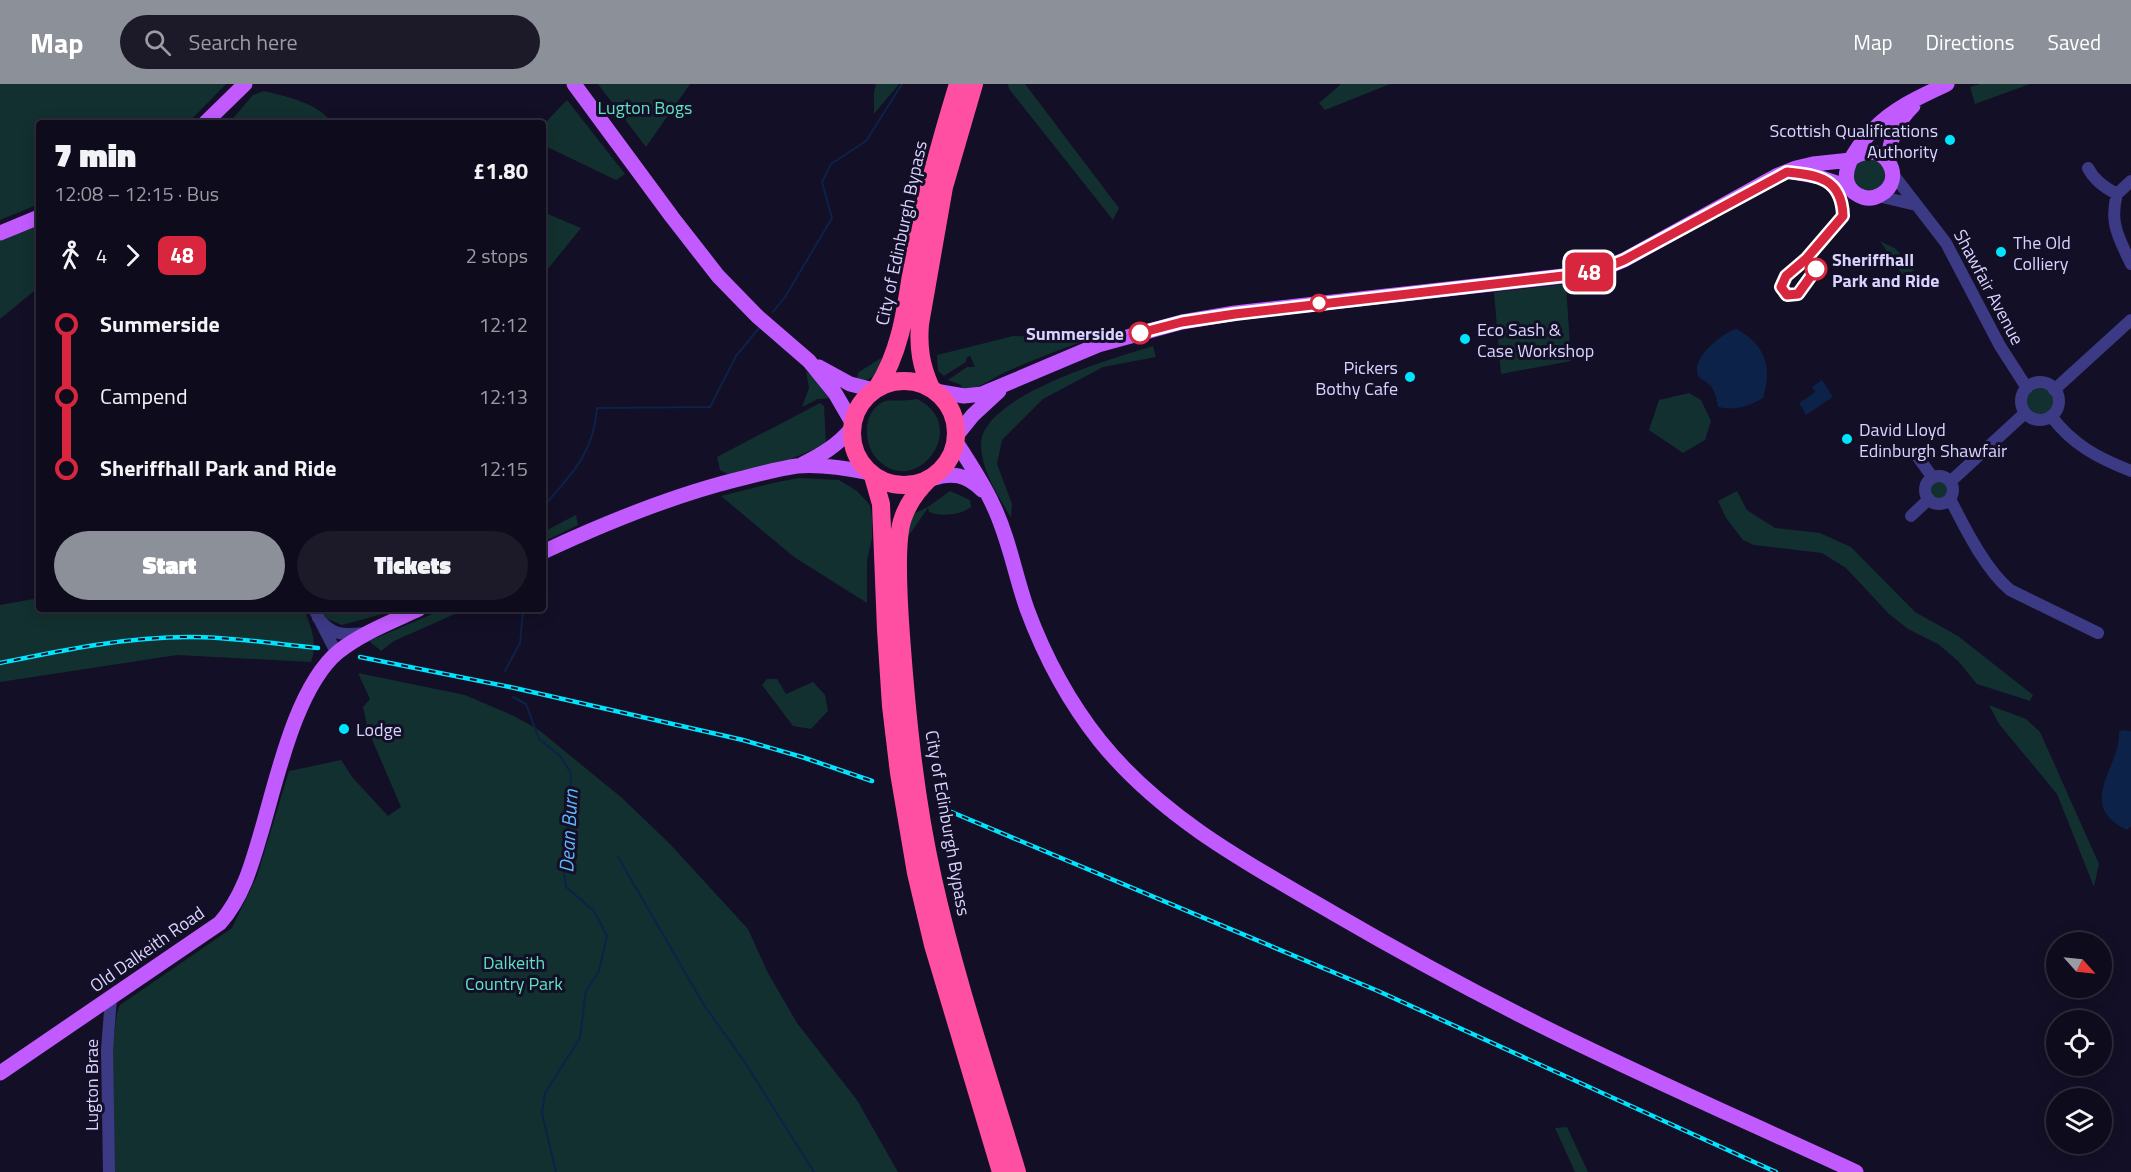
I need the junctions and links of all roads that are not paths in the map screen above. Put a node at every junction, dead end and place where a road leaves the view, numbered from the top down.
1 (245, 84) edge
2 (574, 84) edge
3 (958, 84) edge
4 (974, 84) edge
5 (1947, 84) edge
6 (1925, 95) junction
7 (208, 120) edge
8 (1866, 138) junction
9 (1852, 159) junction
10 (1827, 163) junction
11 (1890, 167) junction
12 (2088, 168) dead end
13 (1787, 172) junction
14 (2131, 181) edge
15 (1849, 187) junction
16 (2117, 194) junction
17 (1878, 196) junction
18 (1916, 205) junction
19 (36, 218) edge
20 (0, 233) edge
21 (2131, 264) edge
22 (2131, 320) edge
23 (809, 361) junction
24 (1006, 385) junction
25 (2027, 388) junction
26 (875, 389) junction
27 (933, 390) junction
28 (2054, 390) junction
29 (2025, 413) junction
30 (2051, 416) junction
31 (852, 426) junction
32 (956, 439) junction
33 (1915, 453) dead end
34 (798, 466) junction
35 (2131, 471) edge
36 (871, 475) junction
37 (1933, 478) junction
38 (929, 479) junction
39 (1950, 482) junction
40 (988, 496) junction
41 (1929, 499) junction
42 (1950, 499) junction
43 (1911, 516) dead end
44 (546, 551) edge
45 (412, 612) edge
46 (316, 614) edge
47 (366, 633) junction
48 (2098, 633) dead end
49 (337, 654) junction
50 (111, 998) junction
51 (0, 1073) edge
52 (109, 1172) edge
53 (1001, 1172) edge
54 (1017, 1172) edge
55 (1856, 1172) edge

1 - 7 main road
2 - 23 main road
3 - 26 highway, City of Edinburgh Bypass
4 - 27 highway, City of Edinburgh Bypass
5 - 6 main road
6 - 8 main road
6 - 11 main road
8 - 9 main road
8 - 10 main road
9 - 10 main road
9 - 11 main road
9 - 15 main road
10 - 13 main road
11 - 17 main road
11 - 18 street, Shawfair Avenue
12 - 16 street
13 - 15 main road
13 - 24 main road
14 - 16 street
15 - 17 main road
16 - 21 street
17 - 18 street
18 - 25 street, Shawfair Avenue
19 - 20 main road
22 - 28 street
23 - 26 main road
23 - 31 main road
24 - 27 main road
24 - 32 main road
25 - 28 street
25 - 29 street
26 - 27 highway
26 - 31 highway
27 - 32 highway
28 - 30 street
29 - 30 street
29 - 39 street
30 - 35 street
31 - 34 main road
31 - 36 highway
32 - 38 highway
32 - 40 main road
33 - 37 street
34 - 36 main road
34 - 44 main road
36 - 38 highway
36 - 53 highway, City of Edinburgh Bypass
37 - 39 street
37 - 41 street
38 - 40 main road
38 - 54 highway, City of Edinburgh Bypass
39 - 42 street
40 - 55 main road
41 - 42 street
41 - 43 street
42 - 48 street
45 - 47 main road, Old Dalkeith Road
46 - 47 street
46 - 49 street
47 - 49 main road, Old Dalkeith Road
49 - 50 main road, Old Dalkeith Road
50 - 51 main road, Old Dalkeith Road
50 - 52 street, Lugton Brae

